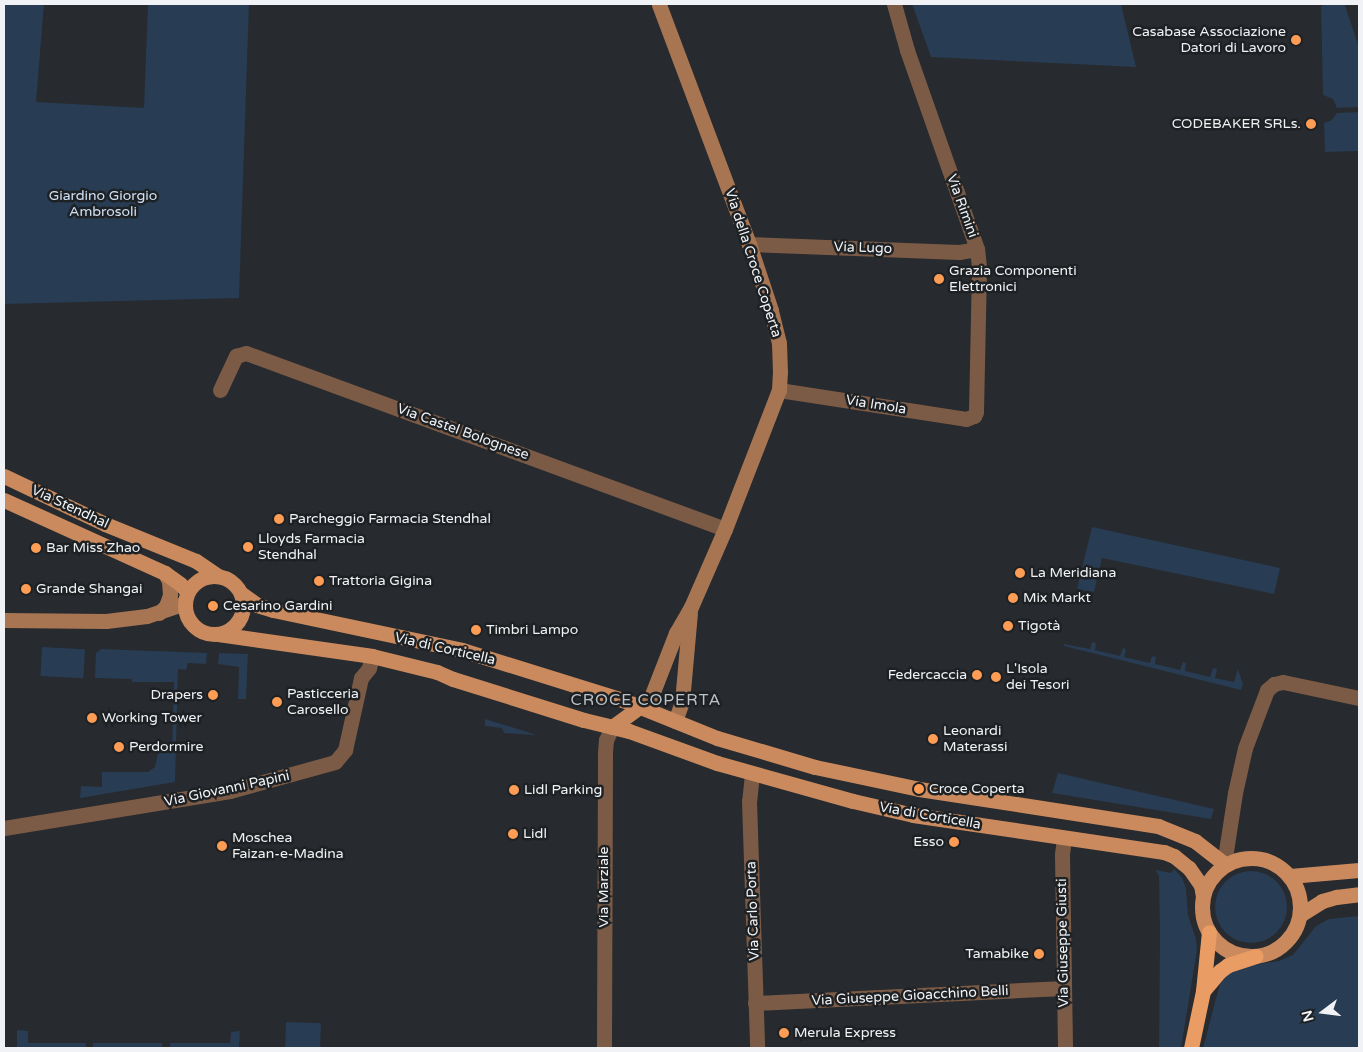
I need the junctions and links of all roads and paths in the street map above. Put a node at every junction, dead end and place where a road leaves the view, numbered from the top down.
1 (659, 4) edge
2 (894, 4) edge
3 (749, 244) junction
4 (977, 249) junction
5 (220, 390) dead end
6 (779, 390) junction
7 (974, 416) joint
8 (4, 476) edge
9 (4, 500) edge
10 (725, 529) junction
11 (165, 573) junction
12 (218, 576) junction
13 (242, 594) junction
14 (187, 598) junction
15 (691, 607) junction
16 (159, 613) junction
17 (4, 620) edge
18 (218, 634) junction
19 (372, 656) junction
20 (1359, 698) edge
21 (640, 707) junction
22 (675, 721) junction
23 (612, 727) junction
24 (642, 735) junction
25 (752, 774) junction
26 (4, 828) edge
27 (1064, 838) junction
28 (1224, 864) junction
29 (1359, 870) edge
30 (1290, 876) junction
31 (1359, 894) edge
32 (1203, 896) junction
33 (1300, 915) junction
34 (1209, 932) junction
35 (1256, 956) junction
36 (1064, 988) junction
37 (1203, 992) junction
38 (756, 1003) junction
39 (604, 1048) edge
40 (757, 1048) edge
41 (1065, 1048) edge
42 (1191, 1048) edge

1 - 3 street, Via della Croce Coperta
2 - 4 street, Via Rimini
3 - 4 street, Via Lugo
3 - 6 street, Via della Croce Coperta
4 - 7 street, Via Rimini
5 - 10 street, Via Castel Bolognese
6 - 7 street, Via Imola
6 - 10 street, Via della Croce Coperta
8 - 12 main road, Via Stendhal
9 - 11 main road, Via Stendhal
10 - 15 street, Via della Croce Coperta
11 - 14 main road, Via Stendhal
11 - 16 street
12 - 13 main road
12 - 14 main road
13 - 18 main road
13 - 21 main road, Via di Corticella
14 - 16 street
14 - 18 main road
15 - 21 street, Via della Croce Coperta
15 - 22 street, Via della Croce Coperta
16 - 17 street
18 - 19 main road, Via di Corticella
19 - 23 main road, Via di Corticella
19 - 26 street, Via Giovanni Papini
20 - 28 street
21 - 22 main road, Via di Corticella
21 - 23 main road
22 - 24 main road, Via di Corticella
22 - 28 main road, Via di Corticella
23 - 24 main road, Via di Corticella
23 - 39 street, Via Marziale
24 - 25 main road, Via di Corticella
25 - 27 main road, Via di Corticella
25 - 38 street, Via Carlo Porta
27 - 32 main road, Via di Corticella
27 - 36 street, Via Giuseppe Giusti
28 - 30 main road
28 - 32 main road, Via di Corticella
29 - 30 main road
30 - 33 main road
31 - 33 main road
32 - 34 main road, Via di Corticella
33 - 35 main road
34 - 35 main road
34 - 37 highway
35 - 37 highway
36 - 38 street, Via Giuseppe Gioacchino Belli
36 - 41 street, Via Giuseppe Giusti
37 - 42 highway
38 - 40 street, Via Carlo Porta

